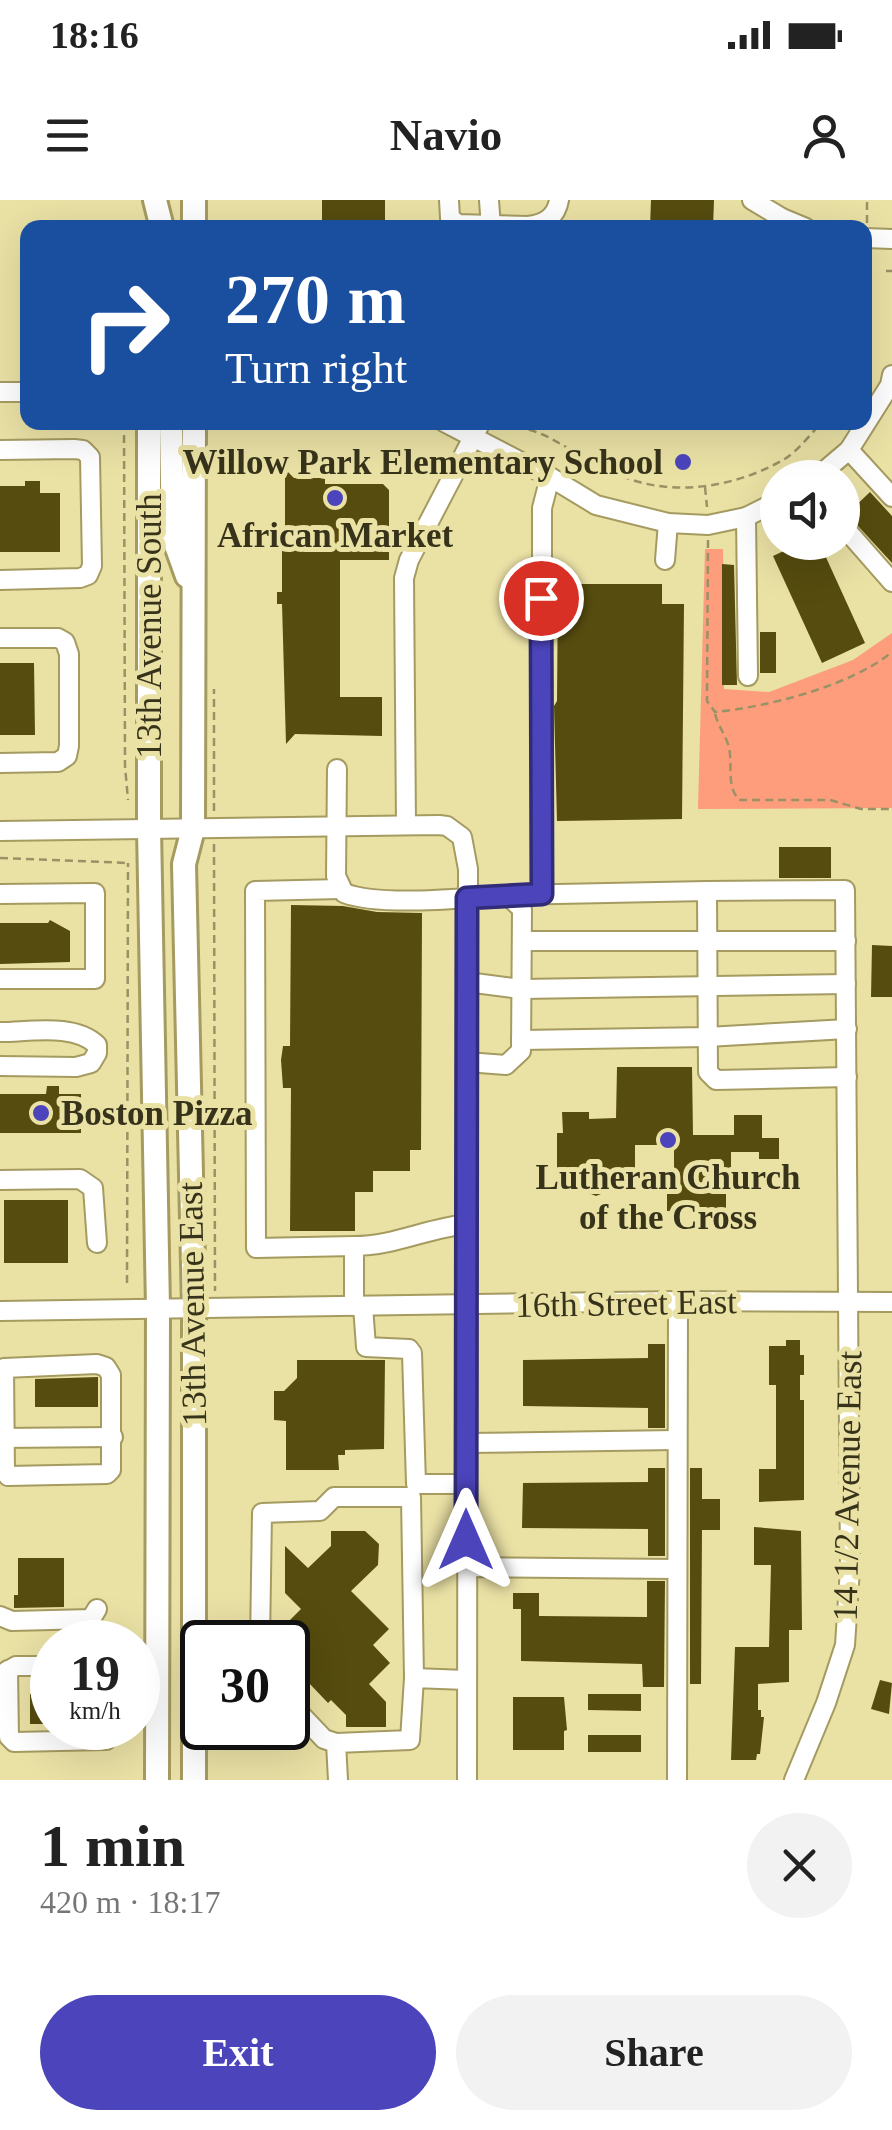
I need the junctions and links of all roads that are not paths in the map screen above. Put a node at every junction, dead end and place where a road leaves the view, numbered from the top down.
1 (752, 200) edge
2 (787, 220) edge
3 (890, 385) edge
4 (872, 414) edge
5 (148, 430) edge
6 (172, 430) edge
7 (197, 430) edge
8 (476, 430) edge
9 (479, 430) edge
10 (862, 430) edge
11 (0, 450) edge
12 (849, 450) junction
13 (837, 460) edge
14 (550, 476) junction
15 (892, 496) edge
16 (760, 510) edge
17 (746, 517) junction
18 (668, 523) junction
19 (860, 546) edge
20 (666, 560) dead end
21 (0, 580) edge
22 (892, 582) edge
23 (194, 594) junction
24 (0, 638) edge
25 (748, 676) dead end
26 (0, 762) edge
27 (338, 769) dead end
28 (406, 824) junction
29 (338, 826) junction
30 (149, 829) junction
31 (193, 829) junction
32 (0, 831) edge
33 (341, 889) junction
34 (706, 891) junction
35 (0, 894) edge
36 (542, 894) junction
37 (507, 895) junction
38 (467, 898) junction
39 (522, 940) junction
40 (846, 940) junction
41 (707, 941) junction
42 (0, 979) edge
43 (468, 982) junction
44 (846, 984) junction
45 (707, 986) junction
46 (521, 989) junction
47 (846, 1029) junction
48 (0, 1032) edge
49 (708, 1036) junction
50 (521, 1040) junction
51 (467, 1062) junction
52 (0, 1066) edge
53 (847, 1077) junction
54 (0, 1180) edge
55 (467, 1224) junction
56 (97, 1243) dead end
57 (354, 1246) junction
58 (678, 1301) junction
59 (892, 1302) edge
60 (849, 1303) junction
61 (468, 1305) junction
62 (358, 1306) junction
63 (158, 1308) junction
64 (204, 1308) junction
65 (0, 1311) edge
66 (113, 1436) junction
67 (2, 1438) edge
68 (676, 1440) junction
69 (467, 1443) junction
70 (466, 1484) junction
71 (414, 1491) junction
72 (466, 1567) junction
73 (677, 1568) junction
74 (97, 1609) dead end
75 (0, 1616) edge
76 (260, 1620) edge
77 (30, 1666) edge
78 (4, 1672) edge
79 (414, 1678) junction
80 (466, 1680) junction
81 (310, 1725) edge
82 (30, 1742) edge
83 (336, 1743) junction
84 (157, 1780) edge
85 (194, 1780) edge
86 (338, 1780) edge
87 (467, 1780) edge
88 (677, 1780) edge
89 (794, 1780) edge

1 - 2 street
3 - 4 street
5 - 30 main road, 13th Avenue South
6 - 23 main road
7 - 23 main road, 13th Avenue South
8 - 28 street
9 - 14 street
10 - 12 street
11 - 21 street
12 - 13 street
12 - 15 street
14 - 18 street
14 - 36 street
16 - 17 street
17 - 18 street
17 - 25 street
18 - 20 street
19 - 22 street
23 - 31 main road, 13th Avenue South
24 - 26 street
27 - 29 street
28 - 29 street
28 - 38 street
29 - 31 street
29 - 33 street
30 - 31 street
30 - 32 street
30 - 63 main road, 13th Avenue East
31 - 64 main road, 13th Avenue East
33 - 38 street
33 - 57 street
34 - 36 street
34 - 40 street, 14 1/2 Avenue East
34 - 41 street
35 - 42 street
36 - 37 street
37 - 38 street
37 - 39 street
38 - 43 street
39 - 41 street
39 - 46 street
40 - 41 street
40 - 44 street, 14 1/2 Avenue East
41 - 45 street
43 - 46 street
43 - 51 street
44 - 45 street
44 - 47 street, 14 1/2 Avenue East
45 - 46 street
45 - 49 street
46 - 50 street
47 - 49 street
47 - 53 street, 14 1/2 Avenue East
48 - 52 street
49 - 50 street
49 - 53 street
50 - 51 street
51 - 55 street
53 - 60 street, 14 1/2 Avenue East
54 - 56 street
55 - 57 street
55 - 61 street
57 - 62 street
58 - 60 street, 16th Street East
58 - 61 street, 16th Street East
58 - 68 street
59 - 60 street, 16th Street East
60 - 89 street, 14 1/2 Avenue East
61 - 62 street, 16th Street East
61 - 69 street
62 - 64 street, 16th Street East
62 - 71 street
63 - 64 street, 16th Street East
63 - 65 street, 16th Street East
63 - 84 main road, 13th Avenue East
64 - 85 main road, 13th Avenue East
66 - 67 street
66 - 67 street
66 - 67 street
68 - 69 street
68 - 73 street
69 - 70 street
70 - 71 street
70 - 72 street
71 - 76 street
71 - 79 street
72 - 73 street
72 - 80 street
73 - 88 street
74 - 75 street
77 - 78 street
78 - 82 street
79 - 80 street
79 - 83 street
80 - 87 street
81 - 83 street
83 - 86 street

